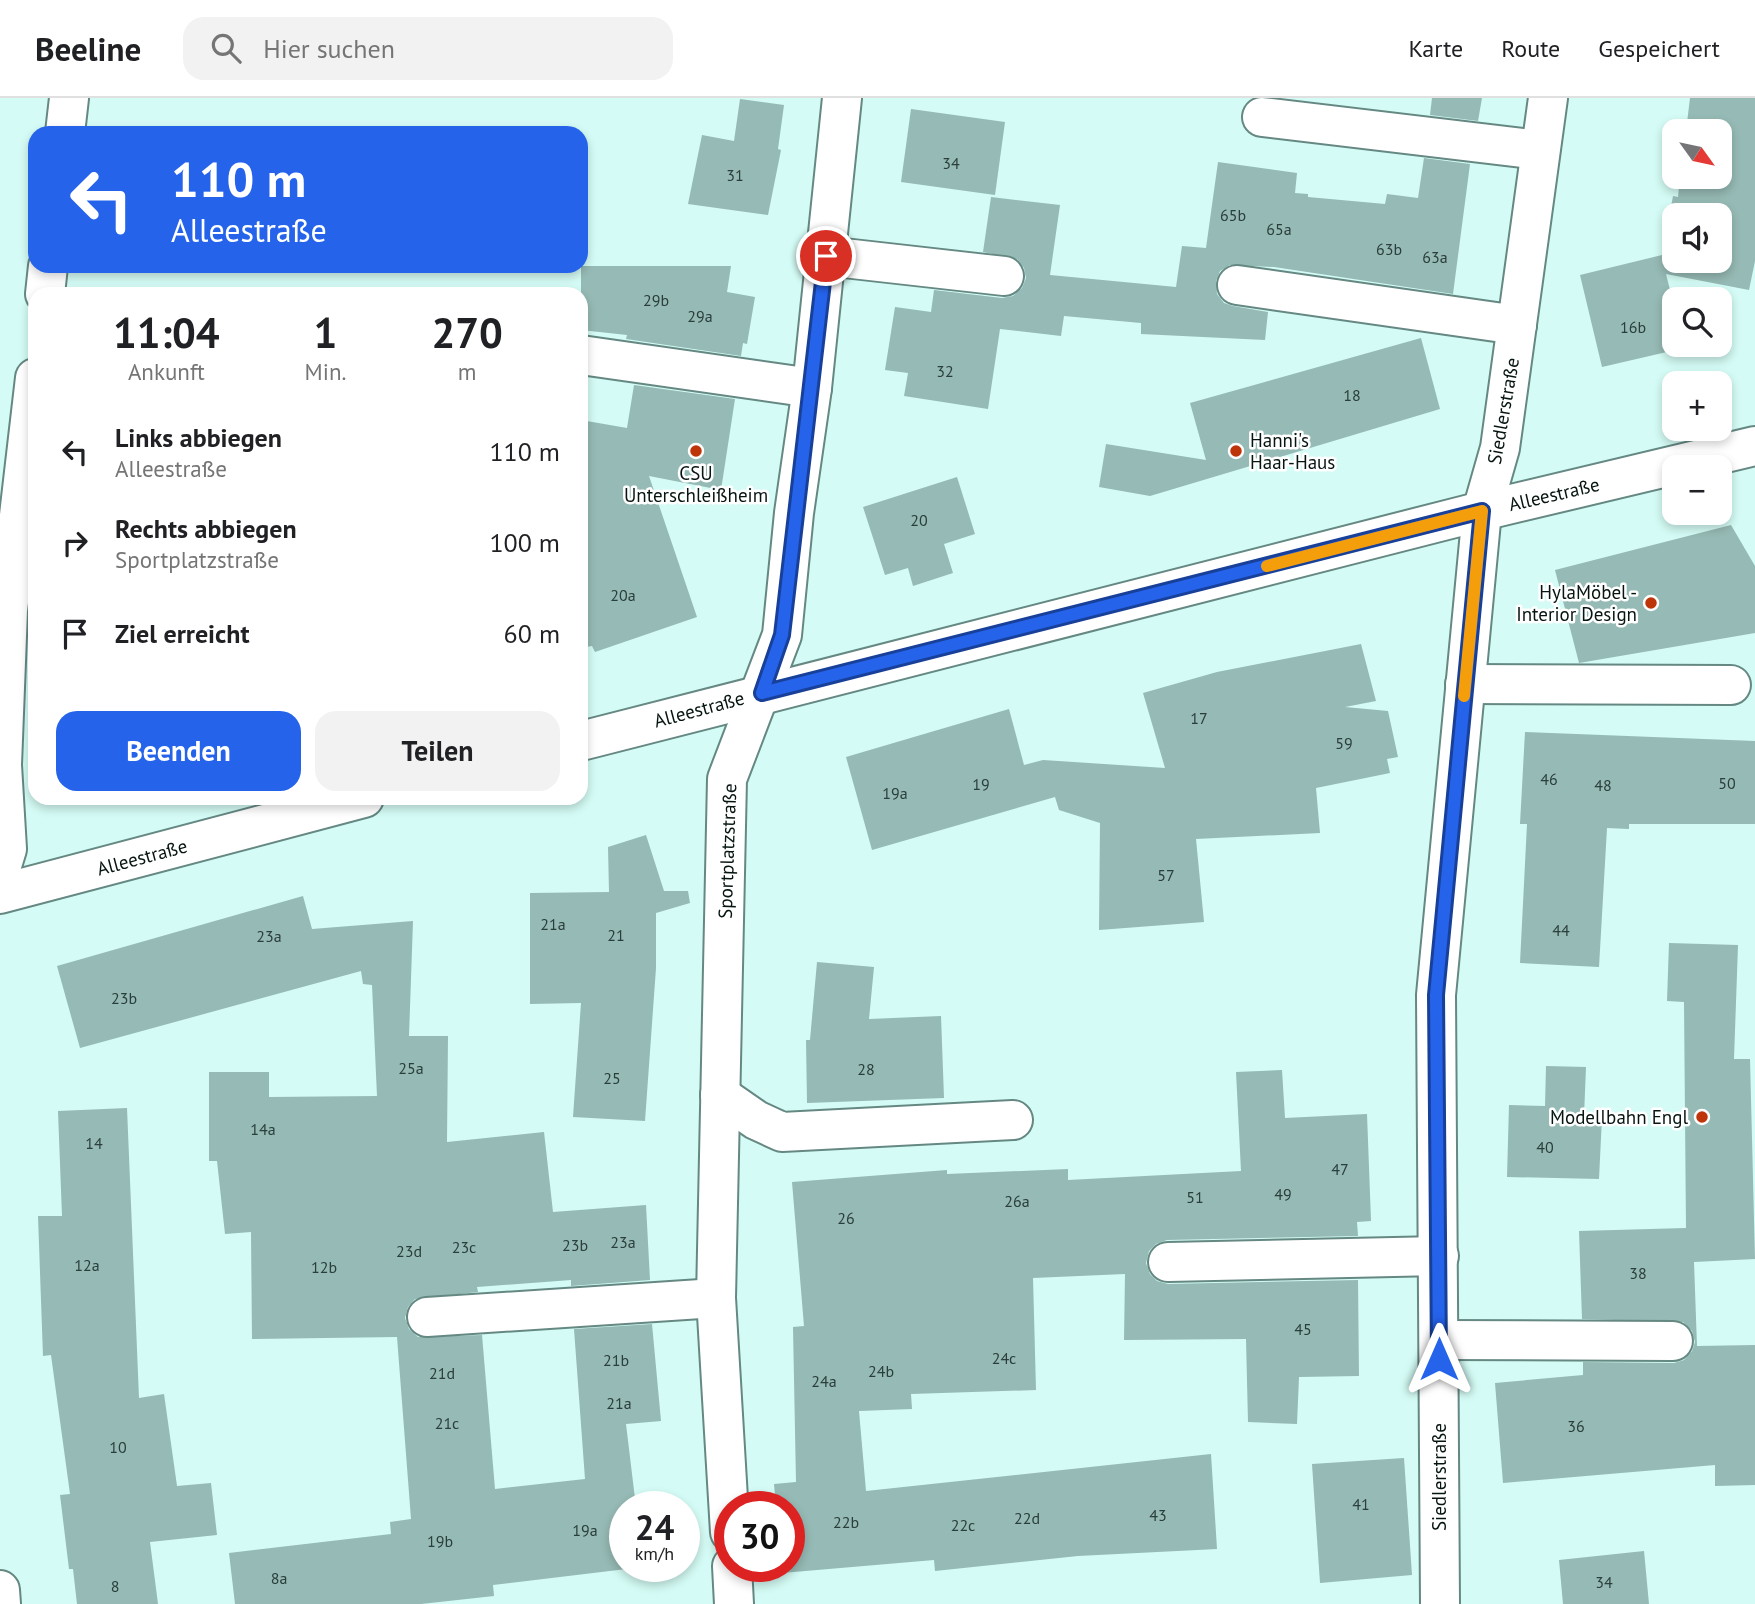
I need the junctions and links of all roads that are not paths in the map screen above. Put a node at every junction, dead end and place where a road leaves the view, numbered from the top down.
1 (69, 98) edge
2 (842, 98) edge
3 (1548, 98) edge
4 (1262, 117) dead end
5 (66, 126) edge
6 (1540, 150) junction
7 (826, 256) junction
8 (1004, 276) dead end
9 (1237, 285) dead end
10 (1517, 325) junction
11 (588, 356) edge
12 (812, 388) junction
13 (1755, 446) edge
14 (1482, 511) junction
15 (28, 515) edge
16 (22, 609) edge
17 (1465, 684) junction
18 (1731, 685) dead end
19 (762, 693) junction
20 (588, 739) edge
21 (338, 805) edge
22 (0, 872) edge
23 (0, 894) edge
24 (720, 1095) junction
25 (1013, 1120) dead end
26 (1438, 1265) junction
27 (1180, 1270) dead end
28 (716, 1298) junction
29 (427, 1317) dead end
30 (1439, 1340) junction
31 (1673, 1341) dead end
32 (728, 1491) edge
33 (733, 1582) edge
34 (0, 1590) edge
35 (1, 1604) edge
36 (734, 1604) edge
37 (1440, 1604) edge

1 - 5 street
2 - 7 street, Sportplatzstraße
3 - 6 street, Siedlerstraße
4 - 6 street
6 - 10 street, Siedlerstraße
7 - 8 street
7 - 12 street, Sportplatzstraße
9 - 10 street
10 - 14 street, Siedlerstraße
11 - 12 street
12 - 19 street, Sportplatzstraße
13 - 14 street, Alleestraße
14 - 17 street, Siedlerstraße
14 - 19 street, Alleestraße
15 - 16 street
16 - 22 street
17 - 18 street
17 - 26 street, Siedlerstraße
19 - 20 street, Alleestraße
19 - 24 street, Sportplatzstraße
21 - 23 street, Alleestraße
24 - 25 street
24 - 28 street, Sportplatzstraße
26 - 27 street
26 - 30 street, Siedlerstraße
28 - 29 street
28 - 32 street, Sportplatzstraße
30 - 31 street
30 - 37 street, Siedlerstraße
33 - 36 street
34 - 35 street

